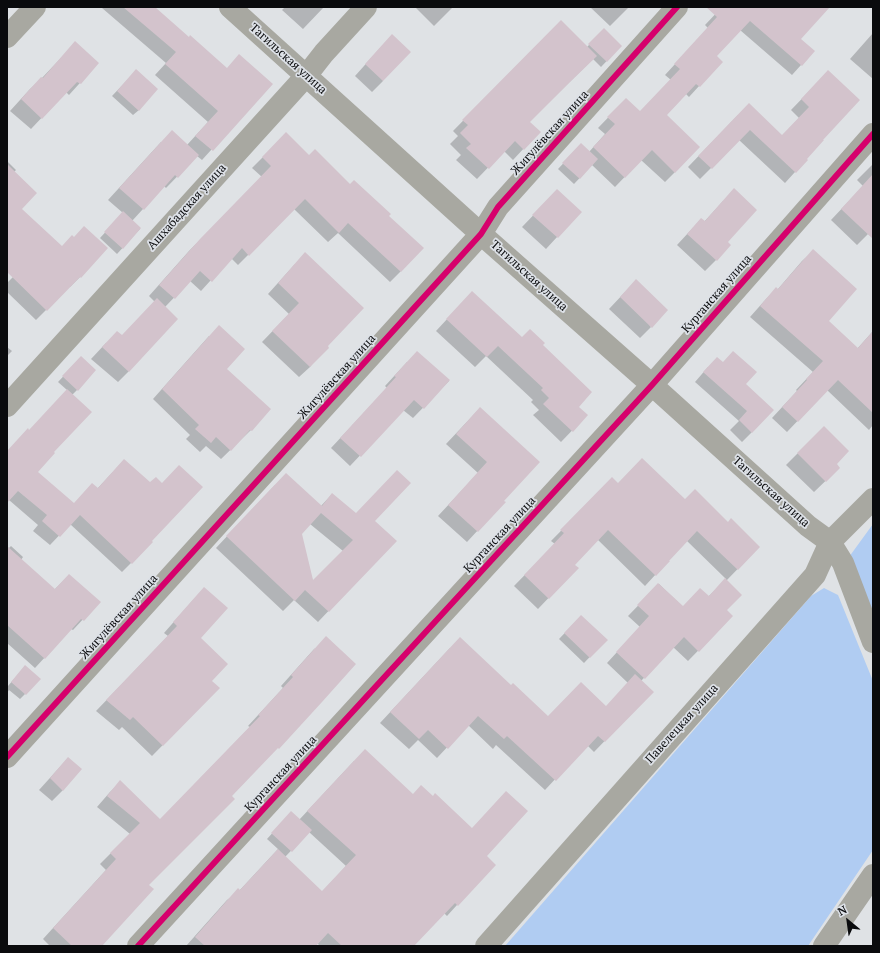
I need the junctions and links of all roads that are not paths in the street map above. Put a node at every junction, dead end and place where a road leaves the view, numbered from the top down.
1 (35, 7) edge
2 (230, 7) edge
3 (366, 7) edge
4 (677, 7) edge
5 (7, 37) edge
6 (306, 76) junction
7 (873, 134) edge
8 (481, 234) junction
9 (652, 385) junction
10 (7, 406) edge
11 (873, 499) edge
12 (830, 542) junction
13 (873, 642) edge
14 (7, 757) edge
15 (873, 875) edge
16 (138, 946) edge
17 (486, 946) edge
18 (824, 946) edge

1 - 5 street
2 - 6 street, Тагильская улица
3 - 6 street, Ашхабадская улица
4 - 8 street, Жигулёвская улица
6 - 8 street, Тагильская улица
6 - 10 street, Ашхабадская улица
7 - 9 street, Курганская улица
8 - 9 street, Тагильская улица
8 - 14 street, Жигулёвская улица
9 - 12 street, Тагильская улица
9 - 16 street, Курганская улица
11 - 12 street, Павелецкая улица
12 - 13 street
12 - 17 street, Павелецкая улица
15 - 18 street

